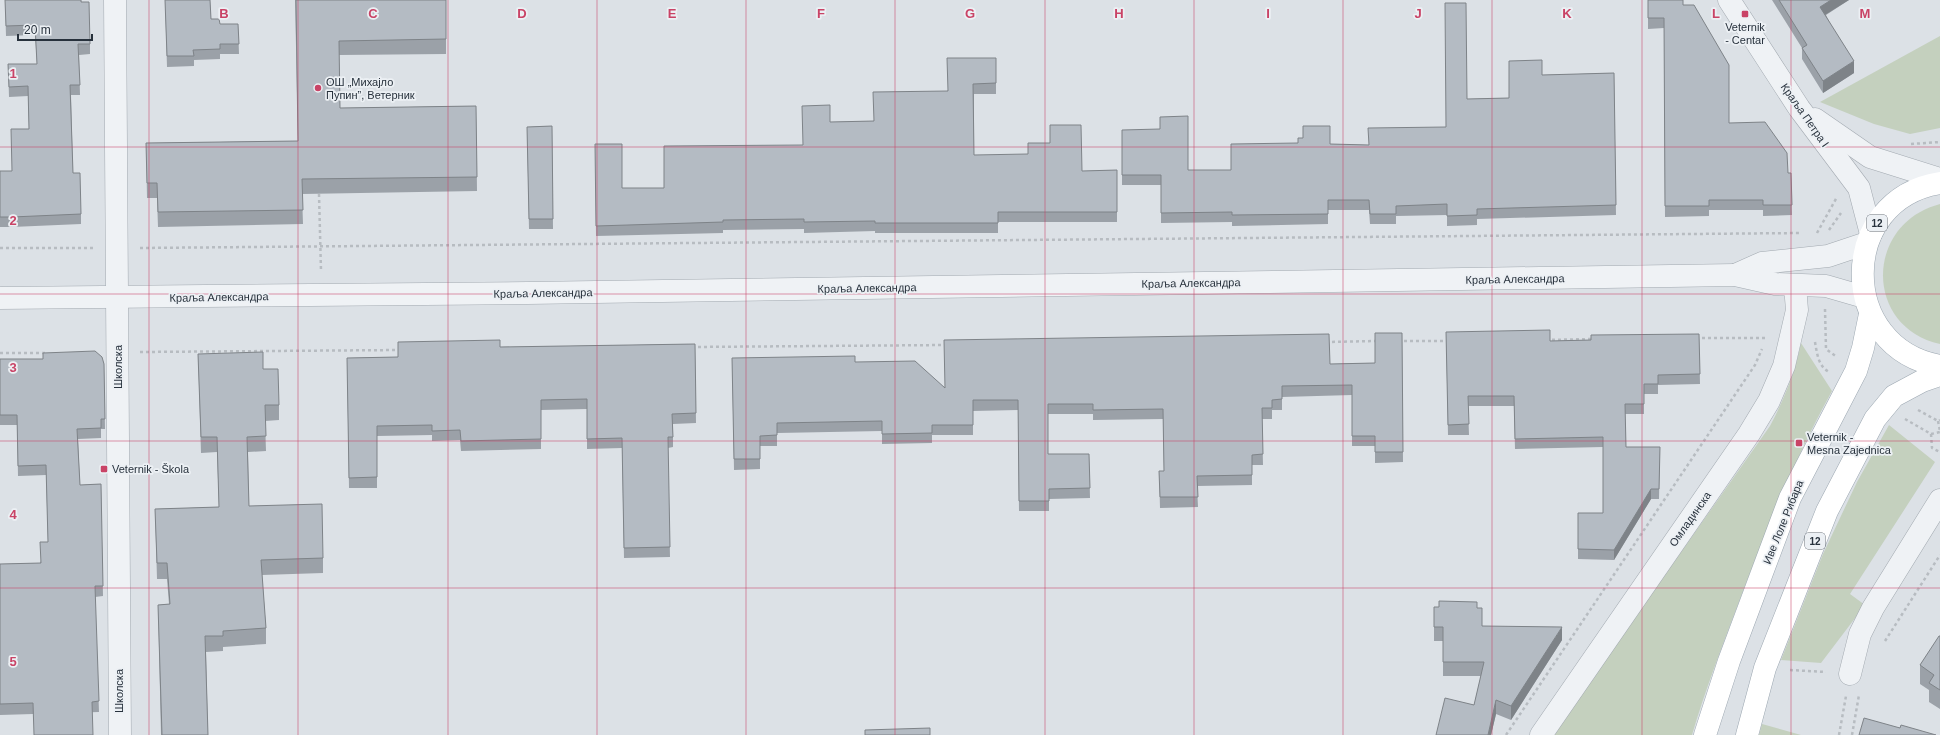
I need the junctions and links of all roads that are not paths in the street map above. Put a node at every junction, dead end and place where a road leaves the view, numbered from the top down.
1 (115, 0) edge
2 (1729, 0) edge
3 (1799, 108) junction
4 (1940, 179) edge
5 (1940, 183) edge
6 (1869, 238) junction
7 (1735, 275) junction
8 (1795, 286) junction
9 (0, 298) edge
10 (118, 298) junction
11 (1867, 305) junction
12 (1940, 366) edge
13 (1940, 375) edge
14 (1940, 500) edge
15 (1855, 682) road end
16 (120, 735) edge
17 (1541, 735) edge
18 (1705, 735) edge
19 (1747, 735) edge

1 - 10 street, Школска
2 - 3 street, Краља Петра I
3 - 4 street
3 - 6 street, Краља Петра I
5 - 6 main road, 12
6 - 7 street
6 - 11 main road, 12
7 - 8 street
7 - 10 street, Краља Александра
8 - 11 street
8 - 17 street, Омладинска
9 - 10 street, Краља Александра
10 - 16 street, Школска
11 - 12 main road, 12
11 - 18 main road, Иве Лоле Рибара / 12
13 - 19 main road, 12
14 - 15 street

